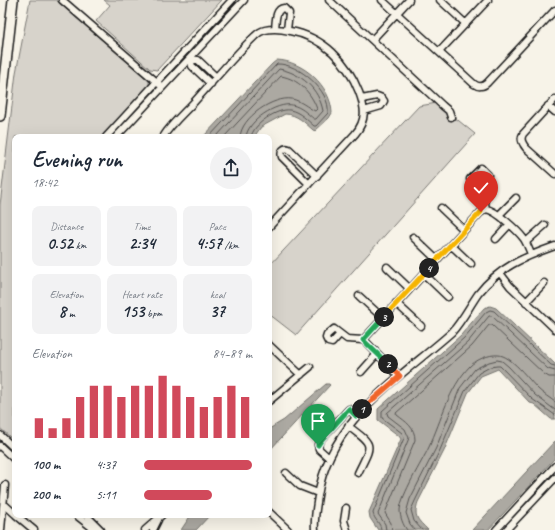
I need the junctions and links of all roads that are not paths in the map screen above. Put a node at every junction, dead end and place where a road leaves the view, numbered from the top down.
1 (13, 0) edge
2 (62, 0) edge
3 (232, 0) edge
4 (244, 0) edge
5 (329, 0) edge
6 (382, 0) edge
7 (409, 0) edge
8 (440, 0) edge
9 (488, 0) edge
10 (555, 10) edge
11 (397, 13) junction
12 (466, 24) junction
13 (372, 40) junction
14 (183, 52) junction
15 (439, 52) junction
16 (190, 59) junction
17 (206, 68) junction
18 (200, 74) junction
19 (216, 77) junction
20 (157, 82) junction
21 (211, 84) junction
22 (163, 88) junction
23 (555, 99) edge
24 (548, 106) junction
25 (555, 112) edge
26 (0, 116) edge
27 (451, 117) dead end
28 (109, 134) edge
29 (119, 134) edge
30 (166, 134) edge
31 (555, 174) edge
32 (488, 175) dead end
33 (317, 176) junction
34 (310, 184) junction
35 (516, 198) dead end
36 (441, 208) dead end
37 (486, 209) junction
38 (499, 215) junction
39 (272, 224) edge
40 (509, 225) junction
41 (545, 225) dead end
42 (464, 230) junction
43 (413, 237) dead end
44 (496, 239) dead end
45 (526, 242) junction
46 (450, 245) junction
47 (555, 246) edge
48 (531, 254) junction
49 (437, 260) junction
50 (471, 264) dead end
51 (387, 267) dead end
52 (500, 272) junction
53 (424, 274) junction
54 (544, 283) dead end
55 (410, 289) junction
56 (359, 296) dead end
57 (448, 297) dead end
58 (526, 302) junction
59 (396, 303) junction
60 (383, 318) junction
61 (421, 326) dead end
62 (555, 329) edge
63 (340, 334) dead end
64 (363, 340) junction
65 (272, 348) edge
66 (377, 354) junction
67 (310, 367) dead end
68 (361, 372) dead end
69 (301, 375) junction
70 (400, 376) junction
71 (272, 399) edge
72 (356, 416) junction
73 (348, 426) junction
74 (0, 435) edge
75 (12, 444) edge
76 (0, 446) edge
77 (12, 448) edge
78 (6, 452) junction
79 (12, 456) edge
80 (329, 458) junction
81 (555, 466) edge
82 (286, 473) dead end
83 (358, 473) dead end
84 (555, 478) edge
85 (5, 485) dead end
86 (318, 493) junction
87 (4, 504) junction
88 (346, 508) dead end
89 (12, 511) edge
90 (272, 515) edge
91 (20, 518) edge
92 (80, 518) edge
93 (89, 518) edge
94 (159, 518) edge
95 (160, 518) edge
96 (2, 530) edge
97 (34, 530) edge
98 (95, 530) edge
99 (101, 530) edge
100 (146, 530) edge
101 (153, 530) edge
102 (288, 530) edge
103 (315, 530) edge
104 (347, 530) edge
105 (496, 530) edge
106 (506, 530) edge

1 - 26 highway
2 - 20 street
3 - 14 street
4 - 16 street
5 - 13 street
6 - 11 street
7 - 11 street
8 - 12 street
9 - 12 street
10 - 15 street
11 - 13 street
11 - 15 street
12 - 15 street
13 - 27 street
14 - 16 street
14 - 20 street
16 - 17 street
16 - 18 street
16 - 22 street
17 - 18 street
17 - 19 street
18 - 21 street
19 - 21 street
19 - 33 street
20 - 22 street
20 - 28 street
21 - 30 street
22 - 29 street
23 - 24 street
24 - 25 street
24 - 31 street
32 - 37 street
33 - 34 street
33 - 34 street
34 - 39 street
35 - 38 street
36 - 42 street
37 - 38 street
37 - 42 street
38 - 40 street
40 - 44 street
40 - 45 street
41 - 45 street
42 - 46 street
43 - 49 street
45 - 48 street
46 - 49 street
46 - 50 street
47 - 48 street
48 - 52 street
49 - 53 street
51 - 55 street
52 - 58 street
52 - 70 street
53 - 55 street
53 - 57 street
54 - 58 street
55 - 59 street
56 - 60 street
58 - 62 street
59 - 60 street
59 - 61 street
60 - 64 street
63 - 64 street
64 - 66 street
65 - 69 street
66 - 68 street
66 - 70 street
67 - 69 street
69 - 71 street
70 - 72 street
72 - 73 street
72 - 80 street
73 - 80 street
73 - 83 street
74 - 75 street
76 - 78 street
77 - 78 street
78 - 79 street
80 - 86 street
81 - 105 street
82 - 86 street
84 - 106 street
85 - 87 street
86 - 103 street
87 - 89 street
87 - 96 street
88 - 104 street
90 - 102 street
91 - 97 street
92 - 98 street
93 - 99 street
94 - 100 street
95 - 101 street

